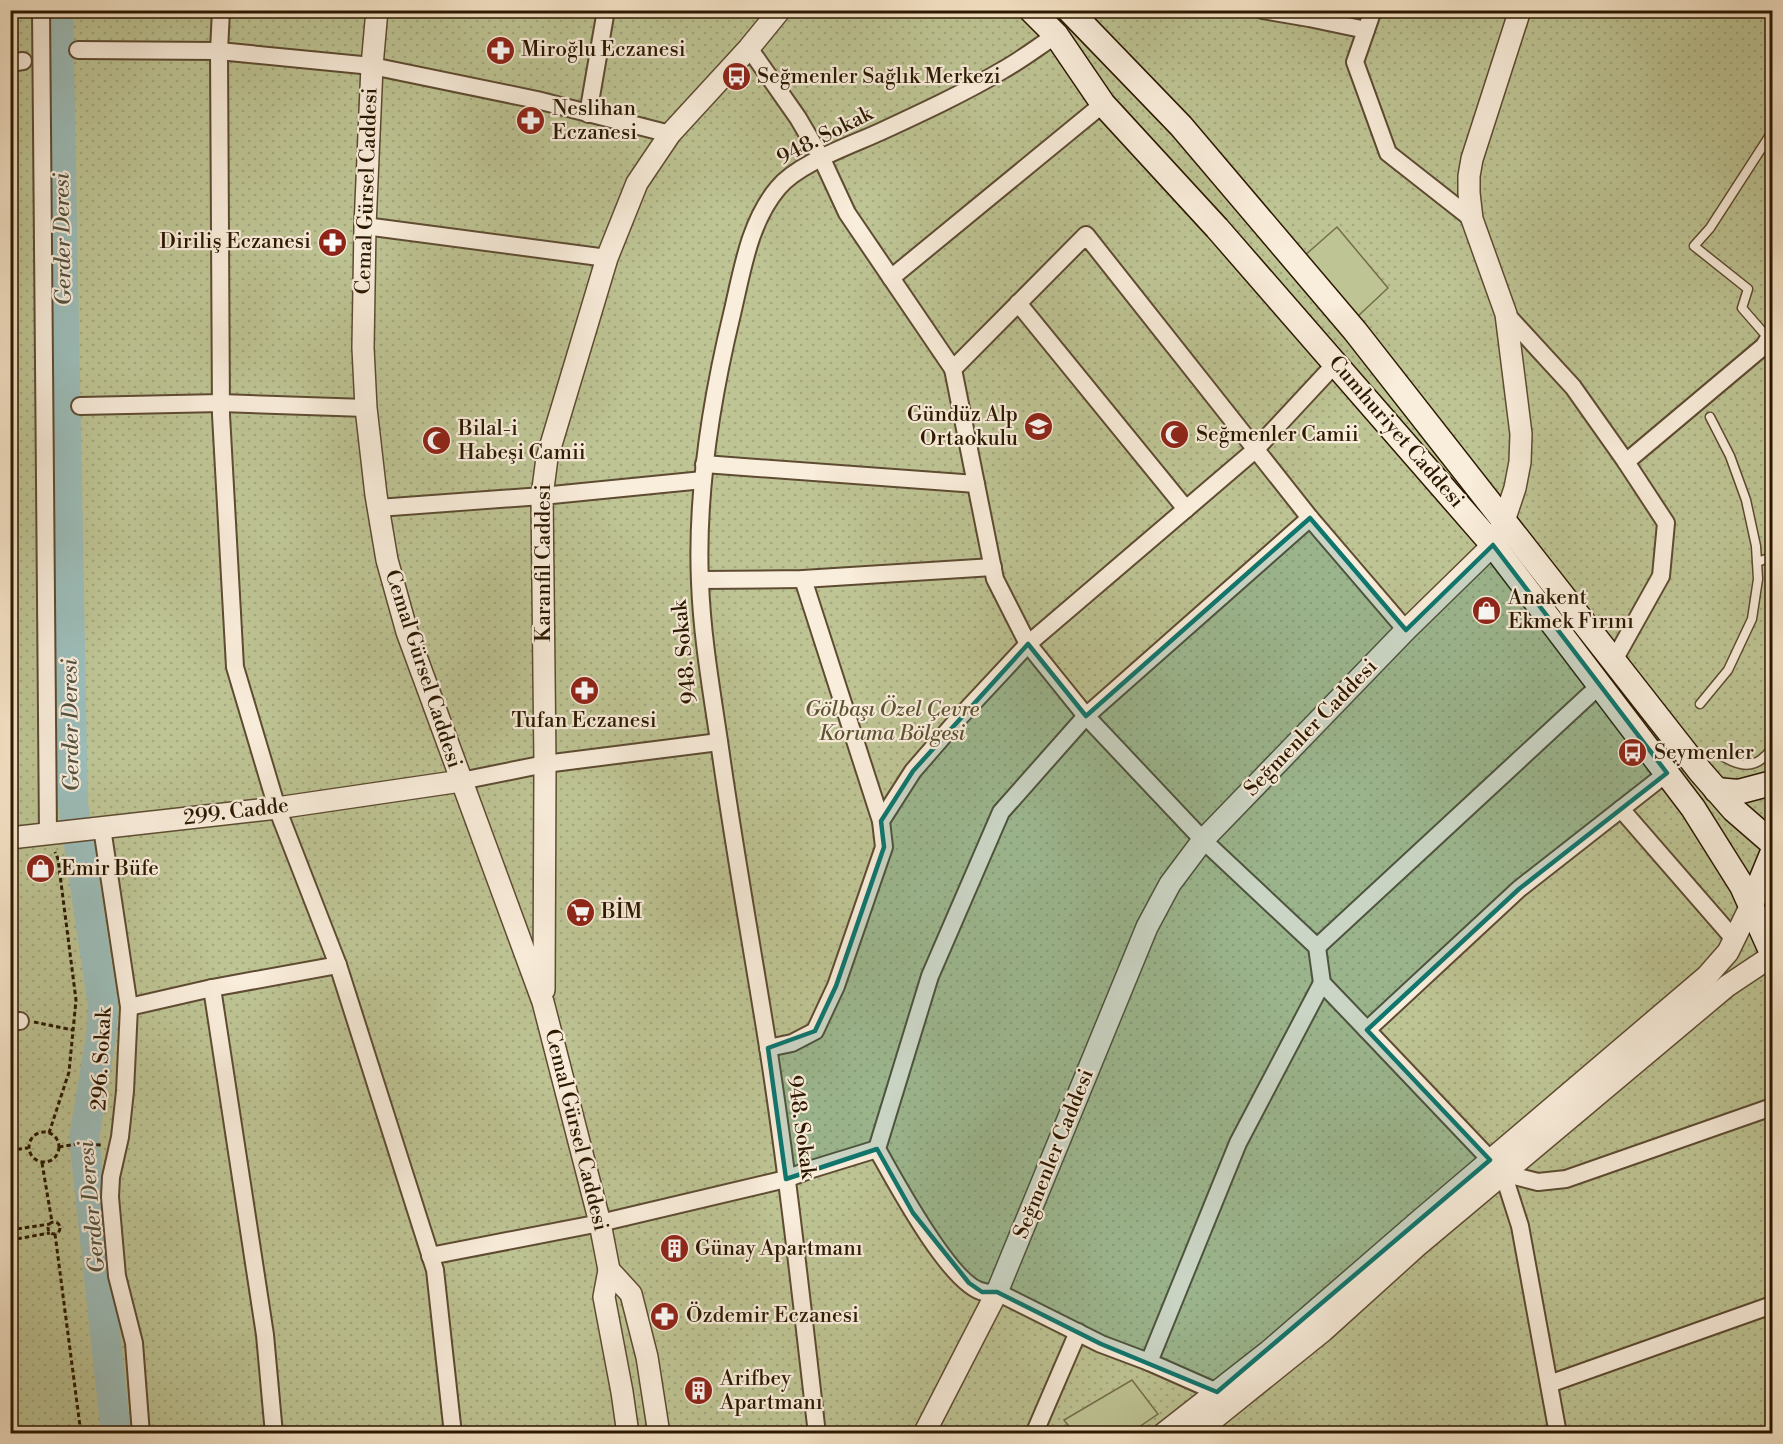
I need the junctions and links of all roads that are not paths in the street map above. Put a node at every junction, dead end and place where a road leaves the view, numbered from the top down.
1 (41, 10) edge
2 (221, 10) edge
3 (377, 10) edge
4 (606, 10) edge
5 (780, 10) edge
6 (1031, 10) edge
7 (1069, 10) edge
8 (1262, 10) edge
9 (1373, 10) edge
10 (1520, 10) edge
11 (1366, 30) junction
12 (1056, 35) junction
13 (749, 48) junction
14 (78, 50) dead end
15 (219, 51) junction
16 (372, 66) junction
17 (1103, 104) junction
18 (588, 114) junction
19 (1773, 132) edge
20 (670, 134) junction
21 (822, 159) junction
22 (1472, 219) junction
23 (365, 226) junction
24 (607, 258) junction
25 (891, 278) junction
26 (1018, 303) junction
27 (1506, 314) junction
28 (1770, 345) edge
29 (1336, 363) junction
30 (953, 369) junction
31 (221, 403) junction
32 (80, 406) dead end
33 (366, 408) junction
34 (1710, 417) dead end
35 (1255, 450) junction
36 (1626, 462) junction
37 (704, 472) junction
38 (976, 484) junction
39 (542, 496) junction
40 (378, 508) junction
41 (1186, 509) junction
42 (1310, 518) junction
43 (1504, 521) junction
44 (1493, 545) junction
45 (1773, 557) edge
46 (1757, 562) junction
47 (993, 567) junction
48 (803, 579) junction
49 (700, 580) junction
50 (1406, 630) junction
51 (1028, 644) junction
52 (1613, 662) junction
53 (1600, 685) junction
54 (1700, 704) dead end
55 (1086, 716) junction
56 (719, 742) junction
57 (1773, 748) edge
58 (1718, 753) dead end
59 (545, 764) junction
60 (1667, 773) junction
61 (461, 781) junction
62 (1773, 783) edge
63 (1716, 790) junction
64 (277, 808) junction
65 (1621, 809) junction
66 (881, 821) junction
67 (100, 828) junction
68 (58, 833) junction
69 (1765, 837) edge
70 (10, 838) edge
71 (1203, 840) junction
72 (1773, 854) edge
73 (1751, 905) junction
74 (1734, 939) junction
75 (1317, 947) junction
76 (1773, 955) edge
77 (338, 965) junction
78 (1322, 983) junction
79 (212, 988) junction
80 (543, 1002) junction
81 (129, 1007) junction
82 (1366, 1030) junction
83 (768, 1048) junction
84 (1773, 1107) edge
85 (878, 1149) junction
86 (1496, 1167) junction
87 (786, 1179) junction
88 (600, 1223) junction
89 (430, 1256) junction
90 (609, 1270) junction
91 (998, 1292) junction
92 (1773, 1305) edge
93 (1078, 1332) junction
94 (1149, 1362) junction
95 (1549, 1384) junction
96 (1224, 1398) junction
97 (141, 1434) edge
98 (274, 1434) edge
99 (453, 1434) edge
100 (628, 1434) edge
101 (659, 1434) edge
102 (818, 1434) edge
103 (924, 1434) edge
104 (1034, 1434) edge
105 (1163, 1434) edge
106 (1195, 1434) edge
107 (1558, 1434) edge

1 - 68 street
2 - 15 street
3 - 16 street, Cemal Gürsel Caddesi
4 - 18 street
5 - 13 street, Karanfil Caddesi
6 - 12 main road, Cumhuriyet Caddesi
7 - 43 main road, Cumhuriyet Caddesi
8 - 11 street
9 - 11 street
10 - 22 street, Seğmenler Caddesi
11 - 22 street
12 - 17 main road, Cumhuriyet Caddesi
12 - 21 street, 948. Sokak
13 - 20 street, Karanfil Caddesi
13 - 21 street
14 - 15 street
15 - 16 street
15 - 31 street
16 - 18 street
16 - 23 street, Cemal Gürsel Caddesi
17 - 25 street
17 - 29 main road, Cumhuriyet Caddesi
18 - 20 street
19 - 28 lane
20 - 24 street, Karanfil Caddesi
21 - 25 street
21 - 37 street, 948. Sokak
22 - 27 street, Seğmenler Caddesi
23 - 24 street
23 - 33 street, Cemal Gürsel Caddesi
24 - 39 street, Karanfil Caddesi
25 - 30 street
26 - 30 street
26 - 35 street
26 - 41 street
27 - 36 street
27 - 43 street, Seğmenler Caddesi
28 - 36 street
29 - 35 street
29 - 44 main road, Cumhuriyet Caddesi
30 - 38 street
31 - 32 street
31 - 33 street
31 - 64 street
33 - 40 street, Cemal Gürsel Caddesi
34 - 46 lane
35 - 41 street
35 - 42 street
36 - 52 street
37 - 38 street
37 - 39 street
37 - 49 street, 948. Sokak
38 - 47 street
39 - 40 street
39 - 59 street, Karanfil Caddesi
40 - 61 street, Cemal Gürsel Caddesi
41 - 51 street
42 - 50 street
42 - 55 street
43 - 44 street, Seğmenler Caddesi
43 - 52 main road, Cumhuriyet Caddesi
44 - 50 street, Seğmenler Caddesi
44 - 53 main road, Cumhuriyet Caddesi
45 - 46 lane
46 - 54 lane
47 - 48 street
47 - 51 street
48 - 49 street
48 - 66 street
49 - 56 street, 948. Sokak
50 - 71 street, Seğmenler Caddesi
51 - 55 street
51 - 66 street
52 - 63 main road, Cumhuriyet Caddesi
53 - 60 main road, Cumhuriyet Caddesi
53 - 75 street
55 - 71 street
55 - 85 street
56 - 59 street
56 - 83 street, 948. Sokak
57 - 58 lane
59 - 61 street
59 - 80 street, Karanfil Caddesi
60 - 65 street
60 - 73 main road, Cumhuriyet Caddesi
61 - 64 street, 299. Cadde
61 - 80 street, Cemal Gürsel Caddesi
62 - 63 main road
63 - 69 main road, Cumhuriyet Caddesi
64 - 67 street, 299. Cadde
64 - 77 street
65 - 74 street
65 - 82 street
66 - 83 street
67 - 68 street, 299. Cadde
67 - 81 street, 296. Sokak
68 - 70 street, 299. Cadde
71 - 75 street
71 - 91 street, Seğmenler Caddesi
72 - 73 main road
73 - 74 street
73 - 76 main road, Cumhuriyet Caddesi
74 - 86 street
75 - 78 street
76 - 86 street
77 - 79 street
77 - 89 street
78 - 82 street
78 - 94 street
79 - 81 street
79 - 98 street
80 - 88 street, Cemal Gürsel Caddesi
81 - 97 street, 296. Sokak
82 - 86 street
83 - 87 street, 948. Sokak
84 - 86 street
85 - 87 street
85 - 91 street
86 - 95 street
86 - 96 street
87 - 88 street
87 - 102 street, 948. Sokak
88 - 89 street
88 - 90 street, Cemal Gürsel Caddesi
89 - 99 street
90 - 100 street, Cemal Gürsel Caddesi
90 - 101 street
91 - 93 street
91 - 103 street, Seğmenler Caddesi
92 - 95 street
93 - 94 street
93 - 104 street
94 - 96 street
95 - 107 street
96 - 105 street
96 - 106 street

